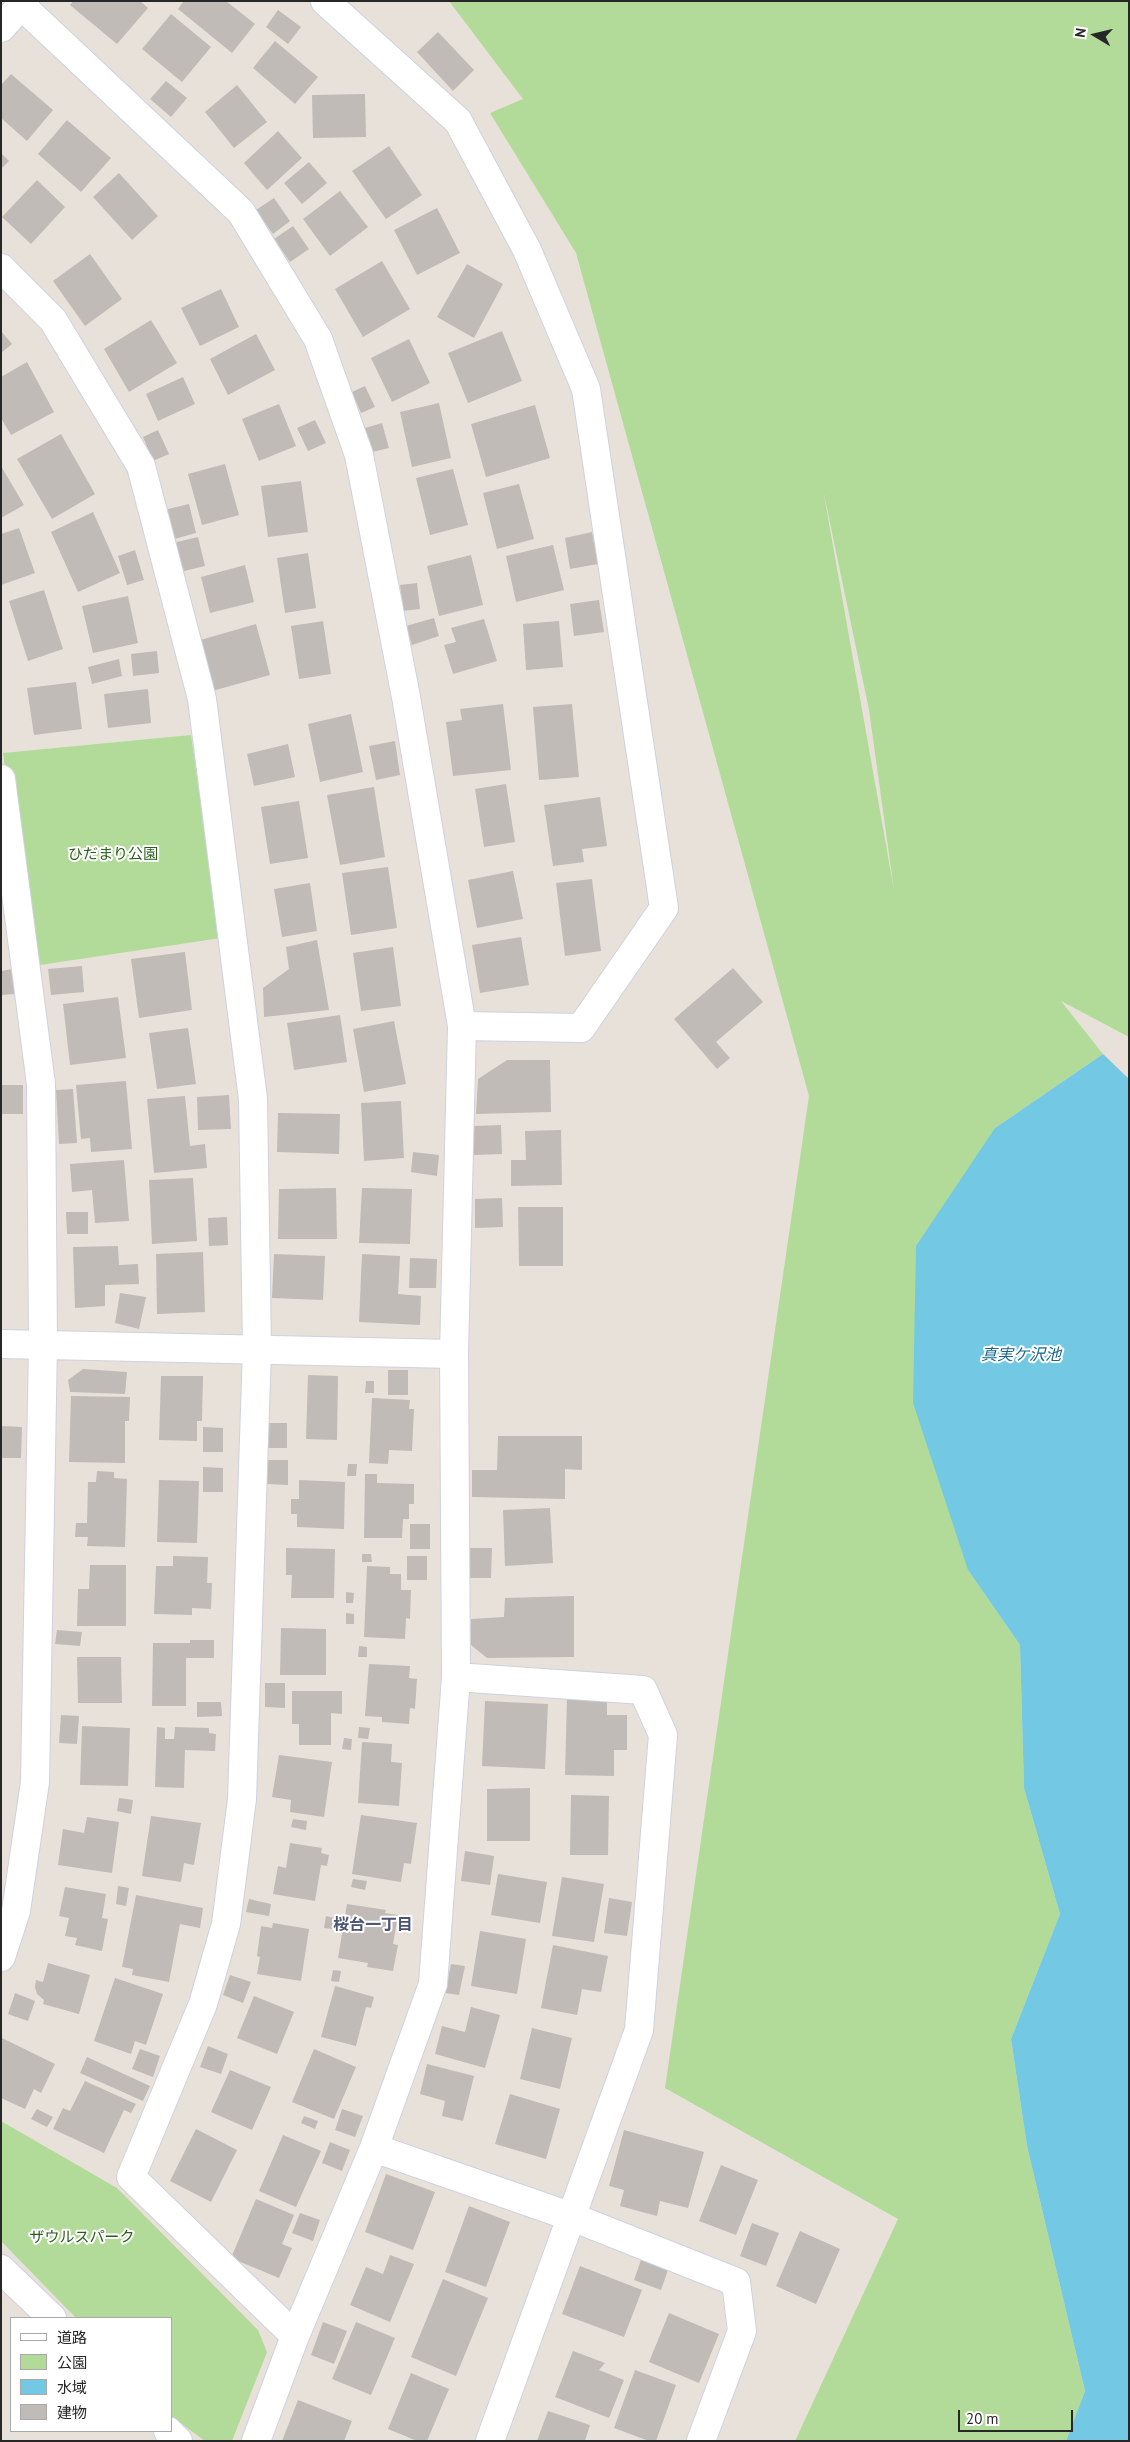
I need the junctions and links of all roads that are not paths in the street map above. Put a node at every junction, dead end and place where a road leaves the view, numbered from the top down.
1 (325, 1) edge
2 (23, 3) edge
3 (1, 28) edge
4 (1, 268) edge
5 (1, 779) edge
6 (462, 1026) junction
7 (1, 1344) edge
8 (43, 1344) junction
9 (257, 1350) junction
10 (454, 1354) junction
11 (456, 1677) junction
12 (1, 1957) edge
13 (374, 2148) junction
14 (572, 2216) junction
15 (1, 2268) edge
16 (51, 2317) edge
17 (296, 2336) junction
18 (169, 2432) edge
19 (178, 2441) edge
20 (256, 2441) edge
21 (490, 2441) edge
22 (701, 2441) edge

1 - 6 street
2 - 3 street
2 - 6 street
4 - 9 street
5 - 8 street
6 - 10 street
7 - 8 street
8 - 9 street
8 - 12 street
9 - 10 street
9 - 17 street
10 - 11 street
11 - 13 street
11 - 14 street
13 - 14 street
13 - 17 street
14 - 21 street
14 - 22 street
15 - 16 street
17 - 20 street
18 - 19 street

